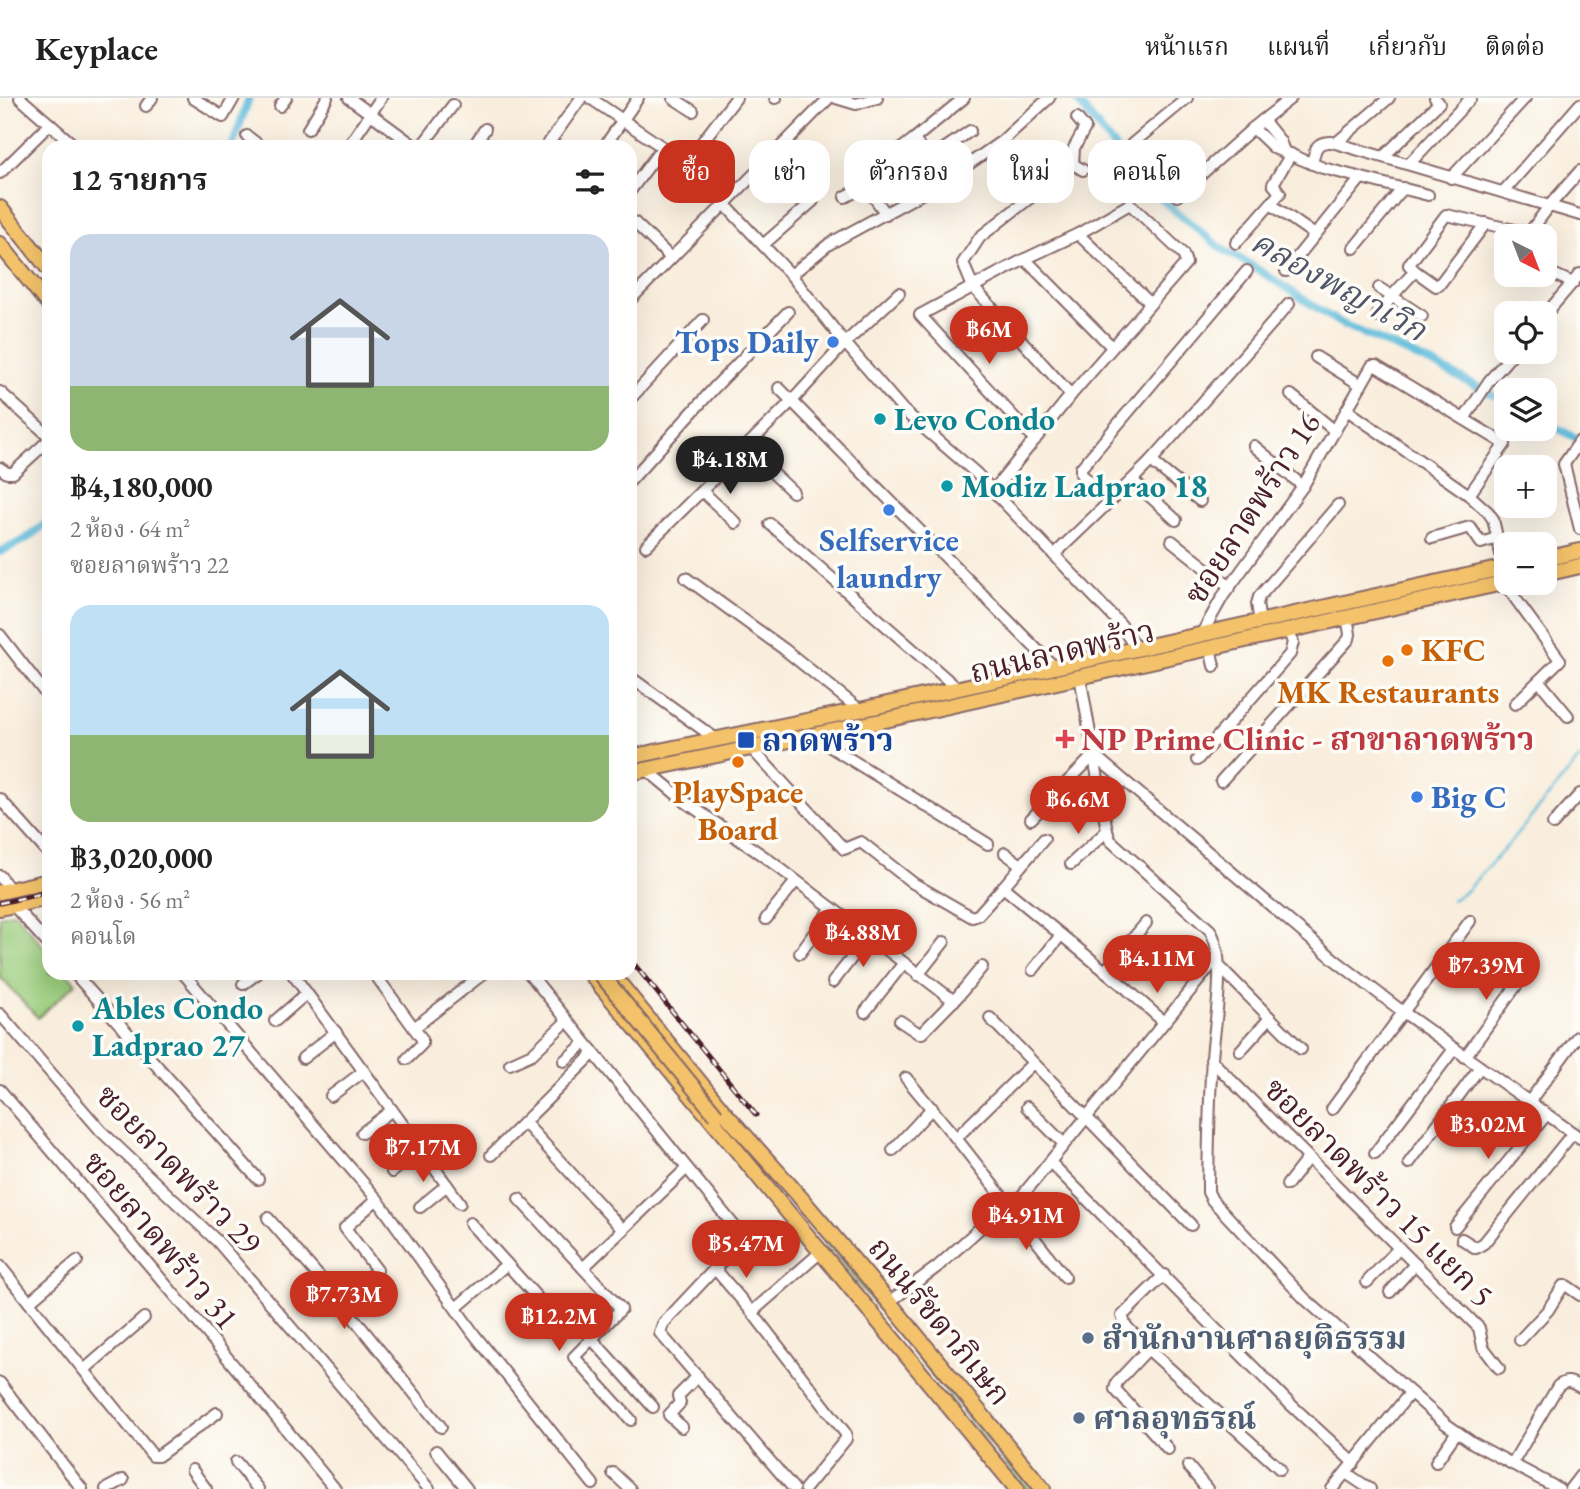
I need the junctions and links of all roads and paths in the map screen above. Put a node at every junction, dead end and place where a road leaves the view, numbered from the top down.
1 (20, 98) edge
2 (193, 98) edge
3 (234, 98) edge
4 (327, 98) edge
5 (349, 98) edge
6 (382, 98) edge
7 (581, 98) edge
8 (590, 98) edge
9 (638, 98) edge
10 (673, 98) edge
11 (736, 98) edge
12 (829, 98) edge
13 (836, 98) edge
14 (877, 98) edge
15 (964, 98) edge
16 (1049, 98) edge
17 (1187, 98) edge
18 (1291, 98) edge
19 (1389, 98) edge
20 (1435, 98) edge
21 (1471, 98) edge
22 (1525, 98) edge
23 (1580, 104) edge
24 (453, 105) dead end
25 (693, 111) dead end
26 (370, 114) junction
27 (1077, 118) dead end
28 (623, 120) junction
29 (1263, 121) junction
30 (50, 124) junction
31 (1253, 128) junction
32 (308, 129) dead end
33 (485, 130) dead end
34 (970, 131) dead end
35 (247, 136) dead end
36 (915, 139) edge
37 (68, 140) edge
38 (252, 140) edge
39 (353, 140) edge
40 (408, 140) edge
41 (424, 140) edge
42 (478, 140) edge
43 (551, 140) edge
44 (609, 140) edge
45 (704, 140) edge
46 (957, 140) edge
47 (1137, 140) edge
48 (1336, 143) junction
49 (658, 145) edge
50 (1288, 152) junction
51 (658, 153) edge
52 (1383, 157) junction
53 (973, 161) edge
54 (1312, 164) junction
55 (1409, 164) junction
56 (1206, 170) edge
57 (1580, 171) edge
58 (0, 173) edge
59 (1361, 178) junction
60 (1451, 178) junction
61 (637, 182) edge
62 (1403, 188) junction
63 (1503, 192) junction
64 (1428, 195) dead end
65 (811, 203) edge
66 (878, 203) edge
67 (906, 203) edge
68 (723, 204) junction
69 (1272, 205) junction
70 (1550, 205) junction
71 (0, 208) edge
72 (886, 214) junction
73 (1580, 215) edge
74 (1486, 223) junction
75 (1536, 224) edge
76 (637, 225) edge
77 (1494, 225) edge
78 (1078, 234) junction
79 (1315, 235) junction
80 (1236, 243) dead end
81 (0, 244) edge
82 (763, 245) junction
83 (1354, 247) dead end
84 (671, 258) junction
85 (1025, 259) junction
86 (42, 260) edge
87 (1247, 271) dead end
88 (1286, 271) dead end
89 (1415, 271) junction
90 (1558, 274) edge
91 (791, 275) junction
92 (1577, 278) edge
93 (973, 287) junction
94 (1379, 288) dead end
95 (637, 293) edge
96 (899, 293) dead end
97 (1392, 295) junction
98 (42, 296) edge
99 (1557, 301) edge
100 (1150, 303) junction
101 (1289, 304) dead end
102 (788, 312) dead end
103 (1377, 316) dead end
104 (1422, 316) dead end
105 (703, 320) dead end
106 (845, 343) junction
107 (1112, 347) junction
108 (1316, 357) dead end
109 (1504, 364) edge
110 (1362, 385) junction
111 (779, 388) dead end
112 (637, 391) edge
113 (0, 392) edge
114 (1071, 395) junction
115 (1291, 395) dead end
116 (792, 401) junction
117 (1347, 410) junction
118 (1464, 419) junction
119 (42, 431) edge
120 (1335, 431) junction
121 (1035, 440) junction
122 (42, 445) edge
123 (1577, 445) edge
124 (1254, 446) dead end
125 (746, 447) junction
126 (1151, 461) junction
127 (0, 468) edge
128 (637, 473) edge
129 (1132, 480) junction
130 (1303, 486) junction
131 (702, 491) junction
132 (993, 491) junction
133 (793, 492) dead end
134 (1469, 495) junction
135 (1111, 500) junction
136 (1200, 501) dead end
137 (1338, 505) dead end
138 (1175, 520) dead end
139 (736, 523) dead end
140 (770, 524) dead end
141 (1580, 529) edge
142 (1495, 532) edge
143 (1432, 538) dead end
144 (1494, 539) edge
145 (1172, 541) dead end
146 (646, 546) dead end
147 (1580, 551) edge
148 (1054, 555) junction
149 (1557, 556) edge
150 (1580, 566) edge
151 (1557, 571) edge
152 (1494, 577) edge
153 (686, 578) dead end
154 (1494, 578) edge
155 (1230, 587) junction
156 (1518, 595) edge
157 (1347, 617) junction
158 (1260, 622) junction
159 (1288, 630) junction
160 (0, 635) edge
161 (1201, 635) junction
162 (1210, 647) junction
163 (1136, 649) junction
164 (1214, 666) dead end
165 (1079, 669) junction
166 (1056, 674) junction
167 (1539, 681) junction
168 (637, 682) edge
169 (42, 689) edge
170 (958, 689) junction
171 (1515, 704) dead end
172 (860, 710) junction
173 (1568, 716) dead end
174 (811, 736) junction
175 (716, 739) junction
176 (751, 748) junction
177 (1094, 755) junction
178 (637, 756) edge
179 (1197, 760) dead end
180 (648, 770) junction
181 (637, 772) edge
182 (1221, 781) dead end
183 (1580, 794) edge
184 (0, 799) edge
185 (1031, 819) dead end
186 (1553, 824) dead end
187 (1107, 831) junction
188 (1044, 839) dead end
189 (988, 844) dead end
190 (42, 845) edge
191 (1005, 853) dead end
192 (1071, 864) dead end
193 (1021, 865) junction
194 (0, 876) edge
195 (796, 881) junction
196 (42, 883) edge
197 (1003, 887) junction
198 (5, 891) edge
199 (42, 899) edge
200 (6, 907) edge
201 (832, 908) junction
202 (766, 919) dead end
203 (900, 921) dead end
204 (1469, 921) dead end
205 (1146, 923) dead end
206 (1061, 935) junction
207 (868, 937) junction
208 (42, 939) edge
209 (944, 942) dead end
210 (880, 946) junction
211 (800, 953) dead end
212 (1218, 962) junction
213 (903, 964) junction
214 (1531, 965) dead end
215 (982, 967) dead end
216 (1033, 970) dead end
217 (1105, 971) junction
218 (918, 975) junction
219 (80, 980) edge
220 (189, 980) edge
221 (248, 980) edge
222 (297, 980) edge
223 (379, 980) edge
224 (475, 980) edge
225 (535, 980) edge
226 (603, 980) edge
227 (603, 980) edge
228 (616, 980) edge
229 (629, 980) edge
230 (833, 982) dead end
231 (243, 984) dead end
232 (307, 993) junction
233 (954, 1001) junction
234 (1403, 1012) junction
235 (865, 1013) dead end
236 (0, 1014) edge
237 (990, 1018) dead end
238 (1270, 1018) junction
239 (275, 1021) dead end
240 (567, 1021) junction
241 (900, 1021) dead end
242 (1164, 1022) junction
243 (414, 1028) junction
244 (336, 1032) junction
245 (1577, 1037) dead end
246 (584, 1043) junction
247 (1301, 1049) dead end
248 (1454, 1049) junction
249 (1240, 1051) dead end
250 (593, 1054) junction
251 (1465, 1057) junction
252 (303, 1058) dead end
253 (407, 1059) dead end
254 (1212, 1060) junction
255 (564, 1061) dead end
256 (1033, 1063) junction
257 (510, 1064) dead end
258 (1480, 1067) junction
259 (364, 1071) junction
260 (906, 1078) dead end
261 (0, 1090) edge
262 (331, 1096) dead end
263 (1529, 1102) junction
264 (1027, 1107) dead end
265 (932, 1108) junction
266 (1332, 1109) dead end
267 (392, 1110) junction
268 (719, 1113) junction
269 (1546, 1115) junction
270 (1086, 1117) junction
271 (524, 1122) junction
272 (362, 1133) dead end
273 (1577, 1136) edge
274 (956, 1138) junction
275 (1064, 1144) junction
276 (421, 1149) junction
277 (893, 1150) dead end
278 (1375, 1153) dead end
279 (491, 1155) dead end
280 (1308, 1158) junction
281 (1050, 1162) junction
282 (1409, 1163) dead end
283 (687, 1168) junction
284 (392, 1172) dead end
285 (258, 1179) dead end
286 (447, 1185) junction
287 (1287, 1185) dead end
288 (794, 1190) junction
289 (377, 1199) junction
290 (519, 1199) dead end
291 (780, 1201) junction
292 (460, 1203) dead end
293 (1010, 1206) junction
294 (420, 1207) dead end
295 (268, 1217) dead end
296 (470, 1223) dead end
297 (1191, 1225) dead end
298 (1455, 1227) dead end
299 (623, 1230) junction
300 (1462, 1239) dead end
301 (1399, 1248) junction
302 (822, 1251) junction
303 (77, 1261) dead end
304 (507, 1264) junction
305 (1415, 1264) junction
306 (0, 1266) edge
307 (583, 1268) junction
308 (716, 1269) junction
309 (1164, 1275) junction
310 (1065, 1278) dead end
311 (1367, 1282) dead end
312 (1390, 1292) dead end
313 (1580, 1295) edge
314 (29, 1302) junction
315 (341, 1302) junction
316 (889, 1302) junction
317 (456, 1308) junction
318 (752, 1312) junction
319 (551, 1313) dead end
320 (144, 1318) dead end
321 (592, 1339) junction
322 (1520, 1340) dead end
323 (1148, 1349) junction
324 (1499, 1368) dead end
325 (84, 1370) junction
326 (698, 1376) junction
327 (0, 1383) edge
328 (1580, 1387) edge
329 (1410, 1393) junction
330 (653, 1407) dead end
331 (217, 1412) dead end
332 (631, 1420) dead end
333 (441, 1427) dead end
334 (682, 1427) dead end
335 (1456, 1433) junction
336 (1168, 1449) dead end
337 (436, 1451) dead end
338 (236, 1462) dead end
339 (1436, 1462) dead end
340 (1354, 1463) junction
341 (1512, 1464) junction
342 (1188, 1466) dead end
343 (191, 1469) dead end
344 (1279, 1469) dead end
345 (613, 1473) dead end
346 (1346, 1473) junction
347 (1580, 1476) edge
348 (122, 1480) dead end
349 (593, 1484) dead end
350 (333, 1488) edge
351 (82, 1489) edge
352 (106, 1489) edge
353 (206, 1489) edge
354 (258, 1489) edge
355 (429, 1489) edge
356 (467, 1489) edge
357 (631, 1489) edge
358 (794, 1489) edge
359 (805, 1489) edge
360 (1017, 1489) edge
361 (1043, 1489) edge
362 (1207, 1489) edge
363 (1332, 1489) edge
364 (1370, 1489) edge
365 (1559, 1489) edge
366 (1570, 1489) edge

1 - 30 street
2 - 3 street
4 - 32 street
5 - 26 street
6 - 26 street
7 - 43 street
8 - 28 street
9 - 28 street
10 - 25 street
11 - 45 street
12 - 68 street
13 - 14 street
15 - 36 street
16 - 53 street
17 - 47 street
18 - 29 street
19 - 48 street
20 - 52 street
21 - 55 street
22 - 60 street
23 - 63 street
24 - 41 street
26 - 39 street
26 - 40 street
27 - 93 street
28 - 44 street
28 - 49 street
29 - 31 street
29 - 50 street
30 - 37 street
30 - 58 street
31 - 50 street
31 - 56 street
33 - 42 street
34 - 46 street
35 - 38 street
48 - 52 street
48 - 54 street
50 - 54 street
50 - 69 street
51 - 61 street
52 - 55 street
54 - 59 street
55 - 60 street
57 - 70 street
59 - 62 street
59 - 79 street
60 - 63 street
62 - 64 street
62 - 83 street
63 - 70 street
65 - 82 street
66 - 72 street
67 - 72 street
68 - 82 street
68 - 84 street
69 - 79 street
69 - 80 street
70 - 73 street
70 - 75 street
71 - 86 main road
72 - 91 street
74 - 77 street
74 - 89 street
74 - 89 street
76 - 84 street
78 - 85 street
78 - 100 street
78 - 100 street
79 - 88 street
81 - 98 main road
82 - 91 street
84 - 95 street
85 - 93 street
85 - 107 street
87 - 135 street
89 - 97 street
90 - 92 street
91 - 106 street
92 - 99 street
93 - 114 street
93 - 121 street
94 - 97 street
96 - 106 street
97 - 103 street
97 - 104 street
100 - 107 street
101 - 126 street
102 - 128 street
105 - 112 street
106 - 116 street
106 - 132 street
107 - 114 street
108 - 110 street
109 - 118 street
110 - 117 street, ซอยลาดพร้าว 16
110 - 118 street
111 - 116 street
113 - 119 street
114 - 121 street
115 - 120 street
116 - 125 street
116 - 166 street
117 - 120 street, ซอยลาดพร้าว 16
117 - 134 street
118 - 134 street
120 - 130 street, ซอยลาดพร้าว 16
121 - 132 street
122 - 127 street
123 - 141 street
124 - 130 street
125 - 131 street
125 - 133 street
126 - 129 street
126 - 136 street
129 - 135 street
129 - 138 street
130 - 155 street, ซอยลาดพร้าว 16
131 - 139 street
131 - 146 street
132 - 148 street
134 - 142 street
135 - 148 street
137 - 158 street
140 - 170 street
143 - 144 street
145 - 155 street
147 - 149 main road
148 - 163 street
150 - 151 main road
152 - 158 main road, ถนนลาดพร้าว
153 - 172 street
154 - 157 main road, ถนนลาดพร้าว
155 - 161 street, ซอยลาดพร้าว 16
156 - 167 street
157 - 159 main road, ถนนลาดพร้าว
157 - 182 street
158 - 161 main road, ถนนลาดพร้าว
159 - 162 main road, ถนนลาดพร้าว
159 - 179 street
160 - 169 street
161 - 163 main road, ถนนลาดพร้าว
162 - 164 street
162 - 165 main road, ถนนลาดพร้าว
163 - 165 main road, ถนนลาดพร้าว
165 - 166 main road, ถนนลาดพร้าว
165 - 177 street
166 - 170 main road, ถนนลาดพร้าว
166 - 174 main road, ถนนลาดพร้าว
167 - 171 street
167 - 173 street
168 - 175 street
170 - 172 main road, ถนนลาดพร้าว
172 - 175 main road, ถนนลาดพร้าว
174 - 176 main road, ถนนลาดพร้าว
174 - 189 street
175 - 178 main road, ถนนลาดพร้าว
176 - 180 main road, ถนนลาดพร้าว
176 - 197 street
177 - 185 street
177 - 187 street
177 - 234 street
180 - 181 main road, ถนนลาดพร้าว
180 - 195 street
183 - 186 street
184 - 190 street
187 - 192 street
187 - 212 street
188 - 193 street
191 - 193 street
193 - 197 street
194 - 198 street
195 - 201 street
195 - 202 street
196 - 198 main road
197 - 206 street
199 - 200 main road
200 - 208 street
201 - 207 street
201 - 211 street
203 - 210 street
204 - 234 street
205 - 217 street
206 - 216 street
206 - 217 street
207 - 210 street
207 - 230 street
209 - 218 street
210 - 213 street
212 - 238 street
212 - 242 street
212 - 254 street
213 - 218 street
213 - 235 street
214 - 251 street
215 - 233 street
217 - 242 street
218 - 233 street
219 - 285 street
220 - 289 street
221 - 231 street
222 - 232 street
223 - 243 street
224 - 243 street
225 - 240 street
226 - 268 main road, ถนนรัชดาภิเษก, bridge
227 - 291 main road, ถนนรัชดาภิเษก
228 - 268 main road, ถนนรัชดาภิเษก
229 - 288 main road, ถนนรัชดาภิเษก
232 - 239 street
232 - 244 street
233 - 241 street
234 - 248 street
234 - 266 street
236 - 355 street, ซอยลาดพร้าว 29
237 - 256 street
238 - 247 street
238 - 249 street
240 - 246 street
240 - 257 street
242 - 270 street
243 - 253 street
244 - 252 street
244 - 259 street
245 - 263 street
246 - 250 street
246 - 255 street
248 - 251 street
248 - 278 street
250 - 271 street
250 - 283 street
251 - 258 street
254 - 280 street, ซอยลาดพร้าว 15 แยก 5
254 - 329 street
256 - 270 street
256 - 274 street
258 - 263 street
258 - 282 street
259 - 262 street
259 - 267 street
260 - 265 street
261 - 350 street, ซอยลาดพร้าว 31
263 - 269 street
264 - 275 street
265 - 274 street
265 - 277 street
267 - 272 street
267 - 276 street
268 - 288 main road, ถนนรัชดาภิเษก
268 - 291 main road, ถนนรัชดาภิเษก
269 - 273 street
269 - 298 street
270 - 275 street
270 - 297 street
271 - 279 street
271 - 299 street
273 - 300 street
274 - 293 street
275 - 281 street
276 - 284 street
276 - 286 street
280 - 287 street
280 - 301 street, ซอยลาดพร้าว 15 แยก 5
281 - 293 street
281 - 309 street
283 - 299 street
283 - 308 street
286 - 292 street
286 - 294 street
288 - 316 main road, ถนนรัชดาภิเษก
289 - 315 street
289 - 317 street
290 - 307 street
291 - 302 main road, ถนนรัชดาภิเษก
293 - 310 street
293 - 316 street
295 - 315 street
296 - 304 street
299 - 307 street
301 - 305 street, ซอยลาดพร้าว 15 แยก 5
301 - 311 street
302 - 318 street
302 - 360 main road, ถนนรัชดาภิเษก
303 - 314 street
304 - 317 street
304 - 319 street
305 - 312 street
305 - 324 street, ซอยลาดพร้าว 15 แยก 5
306 - 314 street
307 - 321 street
308 - 318 street
308 - 326 street
309 - 323 street
309 - 340 street
313 - 322 street
314 - 325 street
315 - 333 street
316 - 361 main road, ถนนรัชดาภิเษก
317 - 349 street
318 - 359 street
320 - 325 street
321 - 330 street
321 - 332 street
323 - 336 street
323 - 344 street
325 - 331 street
326 - 334 street
326 - 358 street
327 - 351 street
328 - 341 street
329 - 335 street
329 - 340 street
335 - 339 street
335 - 341 street
337 - 356 street
338 - 354 street
340 - 346 street
341 - 365 street
342 - 362 street
343 - 353 street
345 - 357 street
346 - 363 street
346 - 364 street
347 - 366 street
348 - 352 street

